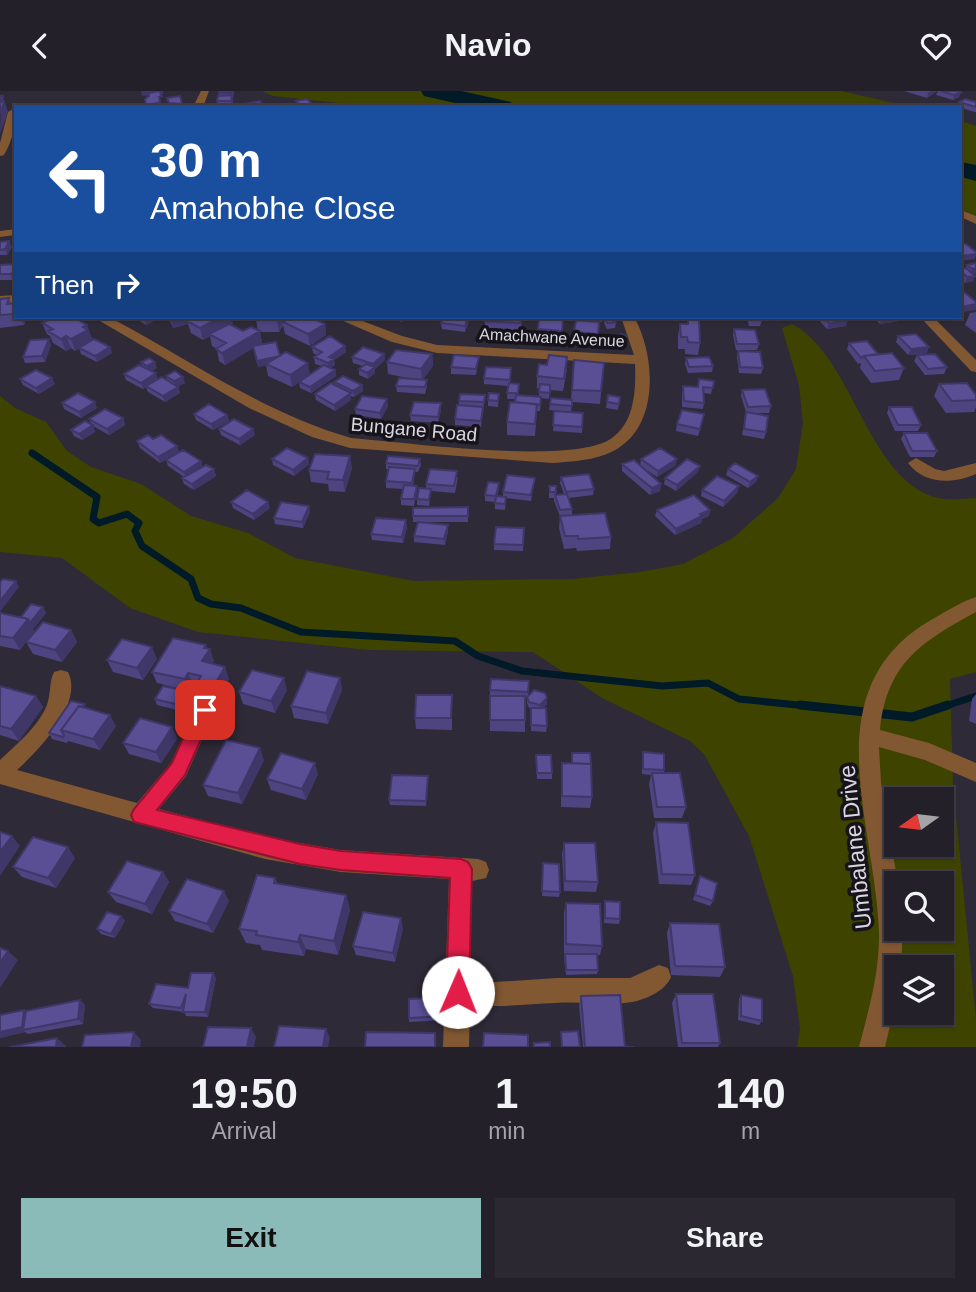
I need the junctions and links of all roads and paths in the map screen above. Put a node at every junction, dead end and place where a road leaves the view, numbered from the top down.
1 (13, 111) dead end
2 (0, 153) edge
3 (104, 319) edge
4 (346, 319) edge
5 (629, 319) edge
6 (928, 319) edge
7 (641, 360) junction
8 (976, 368) edge
9 (916, 463) dead end
10 (976, 467) edge
11 (976, 604) edge
12 (61, 678) dead end
13 (205, 710) dead end
14 (870, 736) junction
15 (976, 773) edge
16 (0, 774) edge
17 (141, 815) junction
18 (659, 977) dead end
19 (458, 992) junction
20 (456, 1047) edge
21 (872, 1047) edge

1 - 2 street
3 - 7 street, Bungane Road
4 - 7 street, Amachwane Avenue
5 - 7 street, Bungane Road
6 - 8 street
9 - 10 street
11 - 14 street, Umbalane Drive
12 - 16 street
13 - 17 street
14 - 15 street
14 - 21 street, Umbalane Drive
16 - 17 street
17 - 19 street
18 - 19 street
19 - 20 street

